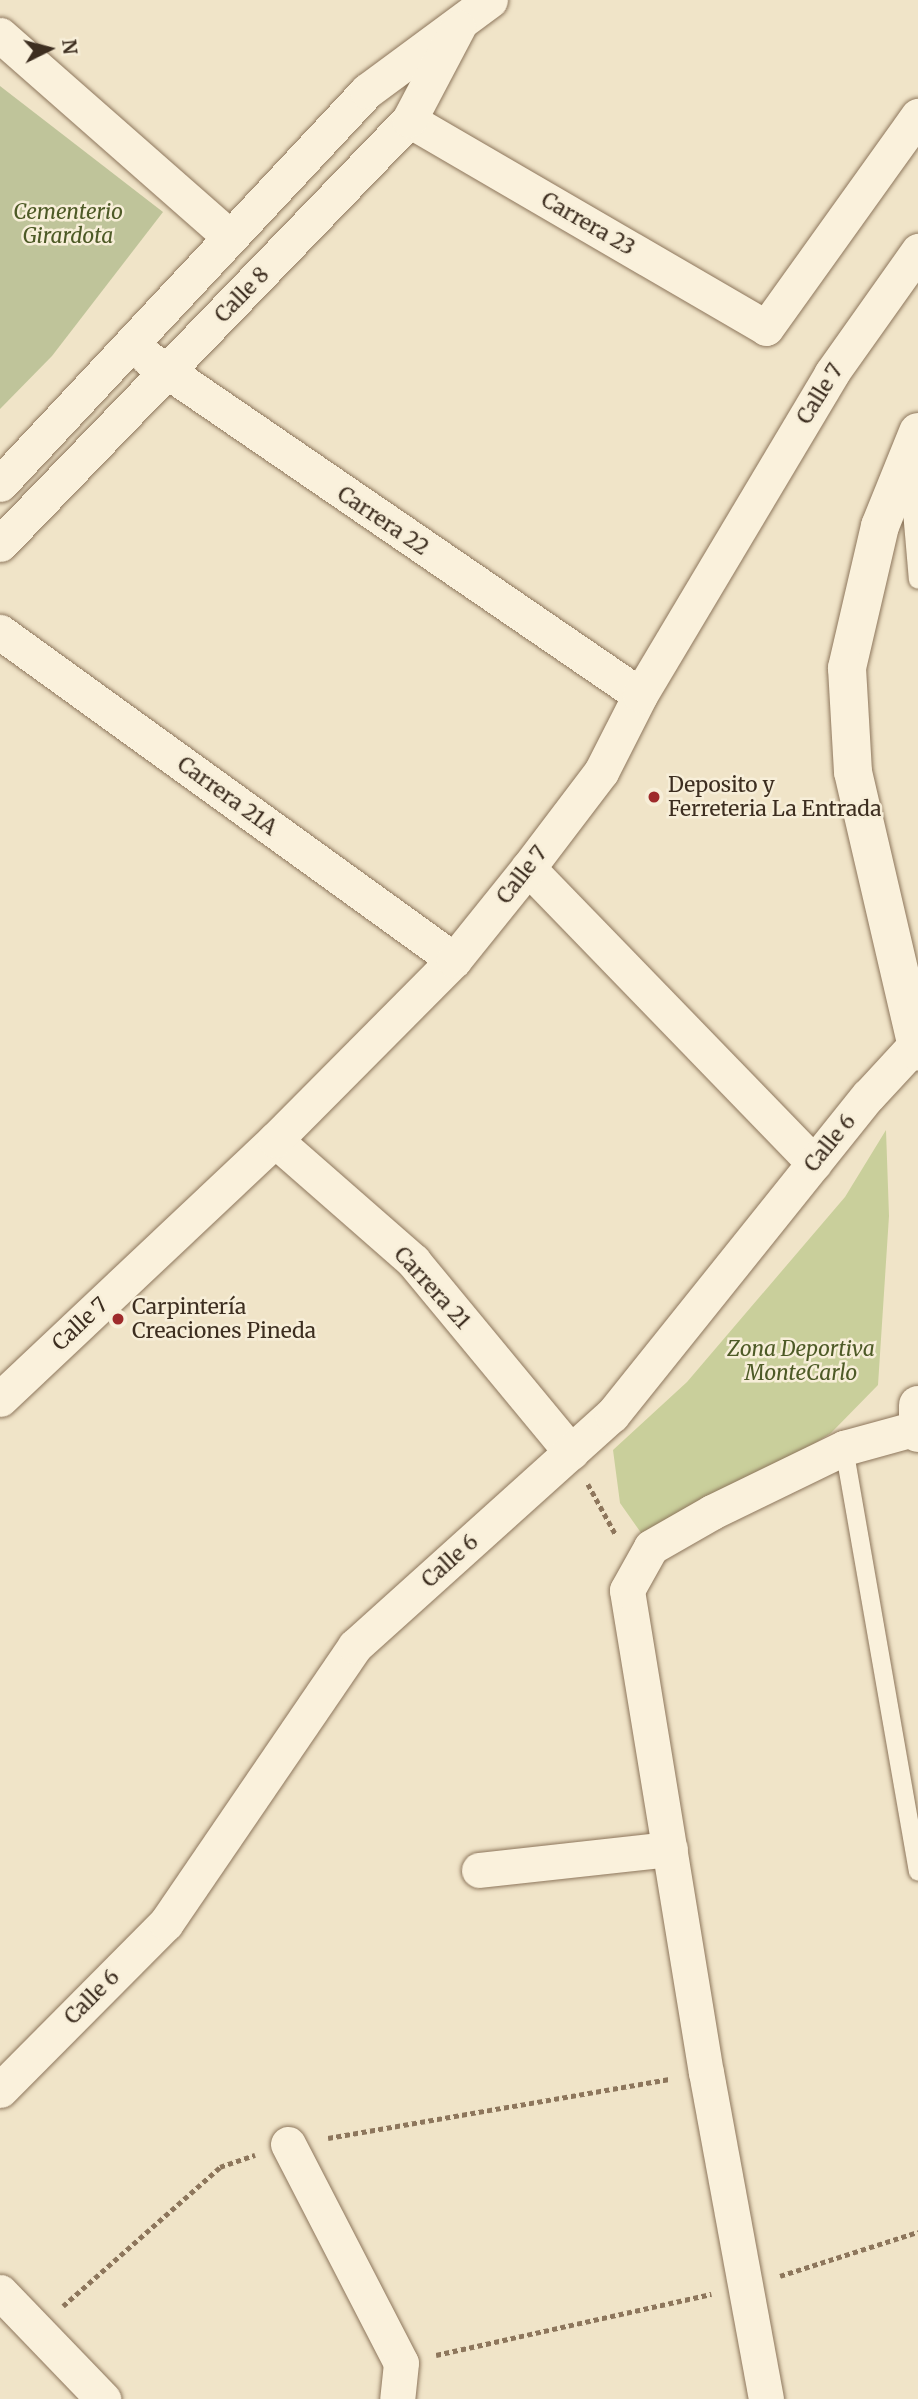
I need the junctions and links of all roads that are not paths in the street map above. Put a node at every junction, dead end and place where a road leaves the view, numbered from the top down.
1 (490, 0) edge
2 (458, 27) junction
3 (0, 36) edge
4 (918, 116) edge
5 (409, 120) junction
6 (228, 235) junction
7 (918, 251) edge
8 (129, 342) junction
9 (166, 373) junction
10 (913, 445) edge
11 (0, 484) edge
12 (0, 544) edge
13 (918, 580) edge
14 (0, 632) edge
15 (640, 695) junction
16 (528, 868) junction
17 (454, 960) junction
18 (917, 1048) edge
19 (275, 1140) junction
20 (814, 1163) junction
21 (0, 1399) edge
22 (918, 1422) edge
23 (844, 1448) junction
24 (572, 1452) junction
25 (670, 1849) junction
26 (480, 1870) dead end
27 (918, 1872) edge
28 (0, 2090) edge
29 (288, 2144) road end
30 (0, 2292) edge
31 (103, 2399) edge
32 (397, 2399) edge
33 (766, 2399) edge

1 - 2 street, Calle 8
2 - 5 street, Calle 8
2 - 6 street, Calle 8
3 - 6 street
4 - 5 street, Carrera 23
5 - 9 street, Calle 8
6 - 8 street, Calle 8
7 - 15 street, Calle 7
8 - 9 street, Carrera 22
8 - 11 street, Calle 8
9 - 12 street, Calle 8
9 - 15 street, Carrera 22
10 - 13 lane
10 - 18 street
14 - 17 street, Carrera 21A
15 - 16 street, Calle 7
16 - 17 street, Calle 7
16 - 20 street
17 - 19 street, Calle 7
18 - 20 street, Calle 6
19 - 21 street, Calle 7
19 - 24 street, Carrera 21
20 - 24 street, Calle 6
22 - 23 street
23 - 25 street
23 - 27 lane
24 - 28 street, Calle 6
25 - 26 street
25 - 33 street
29 - 32 street
30 - 31 street

